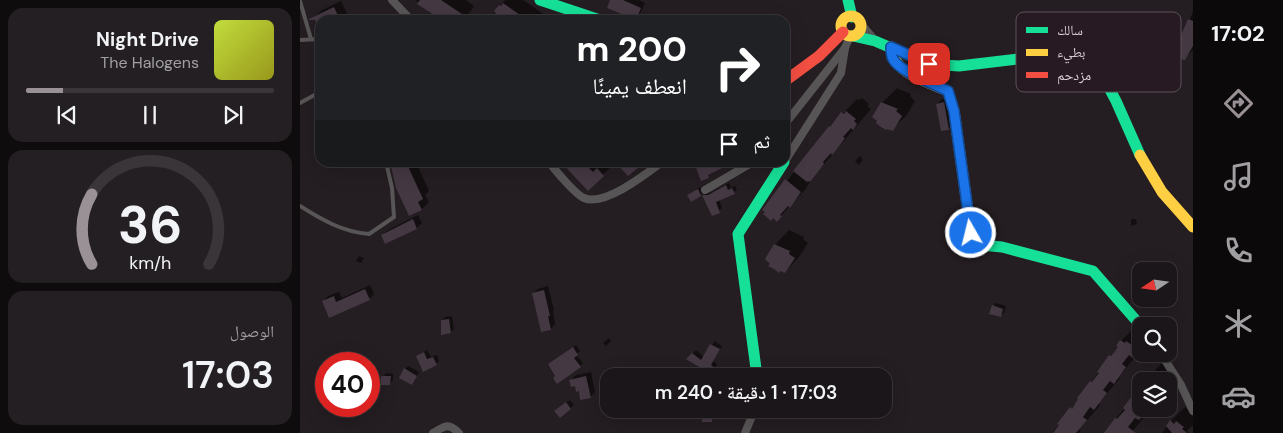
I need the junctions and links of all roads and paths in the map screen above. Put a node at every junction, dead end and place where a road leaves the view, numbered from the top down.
1 (392, 0) edge
2 (540, 0) edge
3 (848, 0) edge
4 (300, 1) edge
5 (406, 15) edge
6 (585, 15) edge
7 (856, 20) junction
8 (849, 35) junction
9 (311, 38) junction
10 (315, 38) edge
11 (300, 40) edge
12 (875, 41) junction
13 (891, 47) junction
14 (845, 48) junction
15 (1016, 60) edge
16 (790, 77) edge
17 (1111, 92) edge
18 (315, 95) edge
19 (300, 103) edge
20 (790, 118) edge
21 (790, 153) edge
22 (387, 167) edge
23 (554, 167) edge
24 (655, 167) edge
25 (744, 167) edge
26 (781, 167) edge
27 (705, 190) dead end
28 (300, 206) edge
29 (1193, 228) edge
30 (1133, 317) edge
31 (1166, 362) edge
32 (755, 368) edge
33 (1193, 412) edge
34 (751, 418) edge
35 (433, 433) edge
36 (459, 433) edge
37 (745, 433) edge

1 - 5 street
2 - 6 street
3 - 7 street
4 - 9 lane
7 - 8 street
7 - 8 street
7 - 12 street
8 - 12 street
8 - 14 street
8 - 16 street
9 - 10 lane
9 - 11 lane
12 - 13 street
13 - 15 street
13 - 30 street
14 - 20 street
14 - 21 street
17 - 29 street
18 - 19 lane
22 - 28 lane
23 - 24 street
25 - 27 street
26 - 32 street
31 - 33 street
34 - 37 street
35 - 36 street

